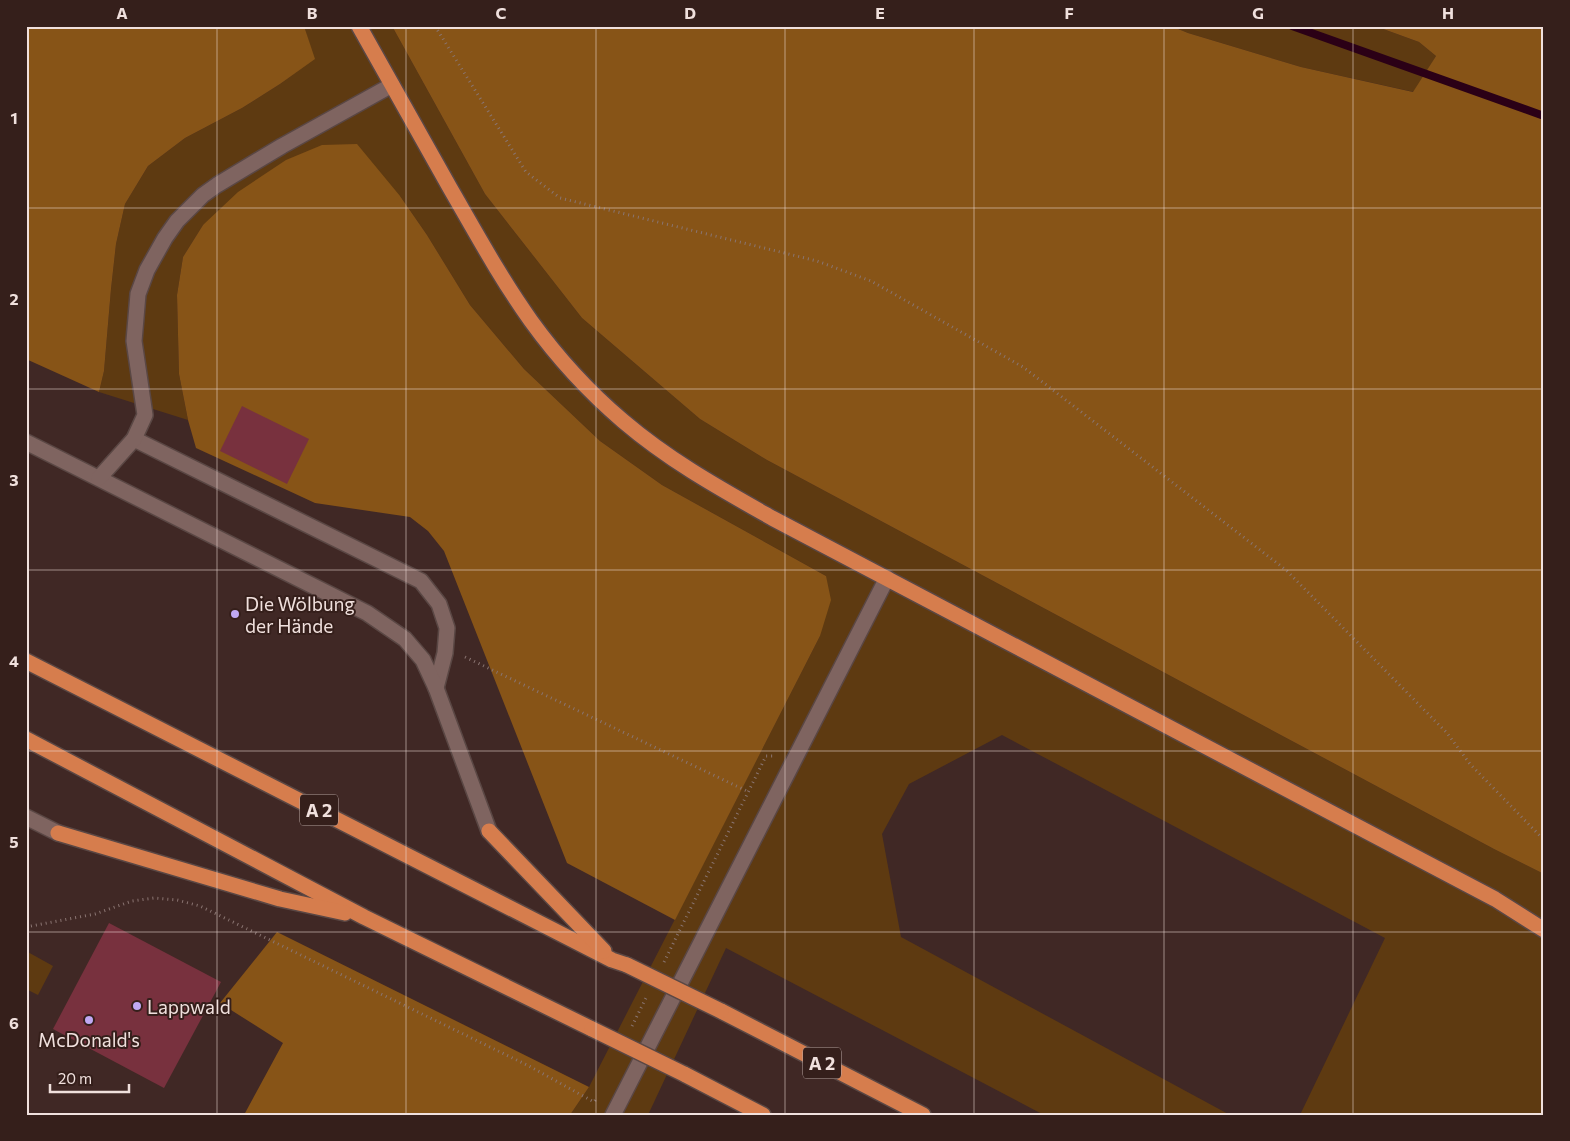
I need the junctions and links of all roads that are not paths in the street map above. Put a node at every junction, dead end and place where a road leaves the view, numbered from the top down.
1 (359, 26) edge
2 (392, 85) junction
3 (134, 439) junction
4 (26, 442) edge
5 (99, 478) junction
6 (887, 578) junction
7 (26, 661) edge
8 (436, 688) junction
9 (26, 740) edge
10 (26, 817) edge
11 (489, 831) joint
12 (58, 833) joint
13 (364, 917) junction
14 (1544, 930) edge
15 (620, 962) junction
16 (613, 1115) edge
17 (763, 1115) edge
18 (923, 1115) edge

1 - 2 highway
2 - 3 lane
2 - 6 highway
3 - 5 lane
3 - 8 lane
4 - 5 lane
5 - 8 lane
6 - 14 highway
6 - 16 lane
7 - 15 highway, A 2
8 - 11 lane
9 - 13 highway
10 - 12 lane
11 - 15 highway
12 - 13 highway
13 - 17 highway, bridge
15 - 18 highway, A 2, bridge

